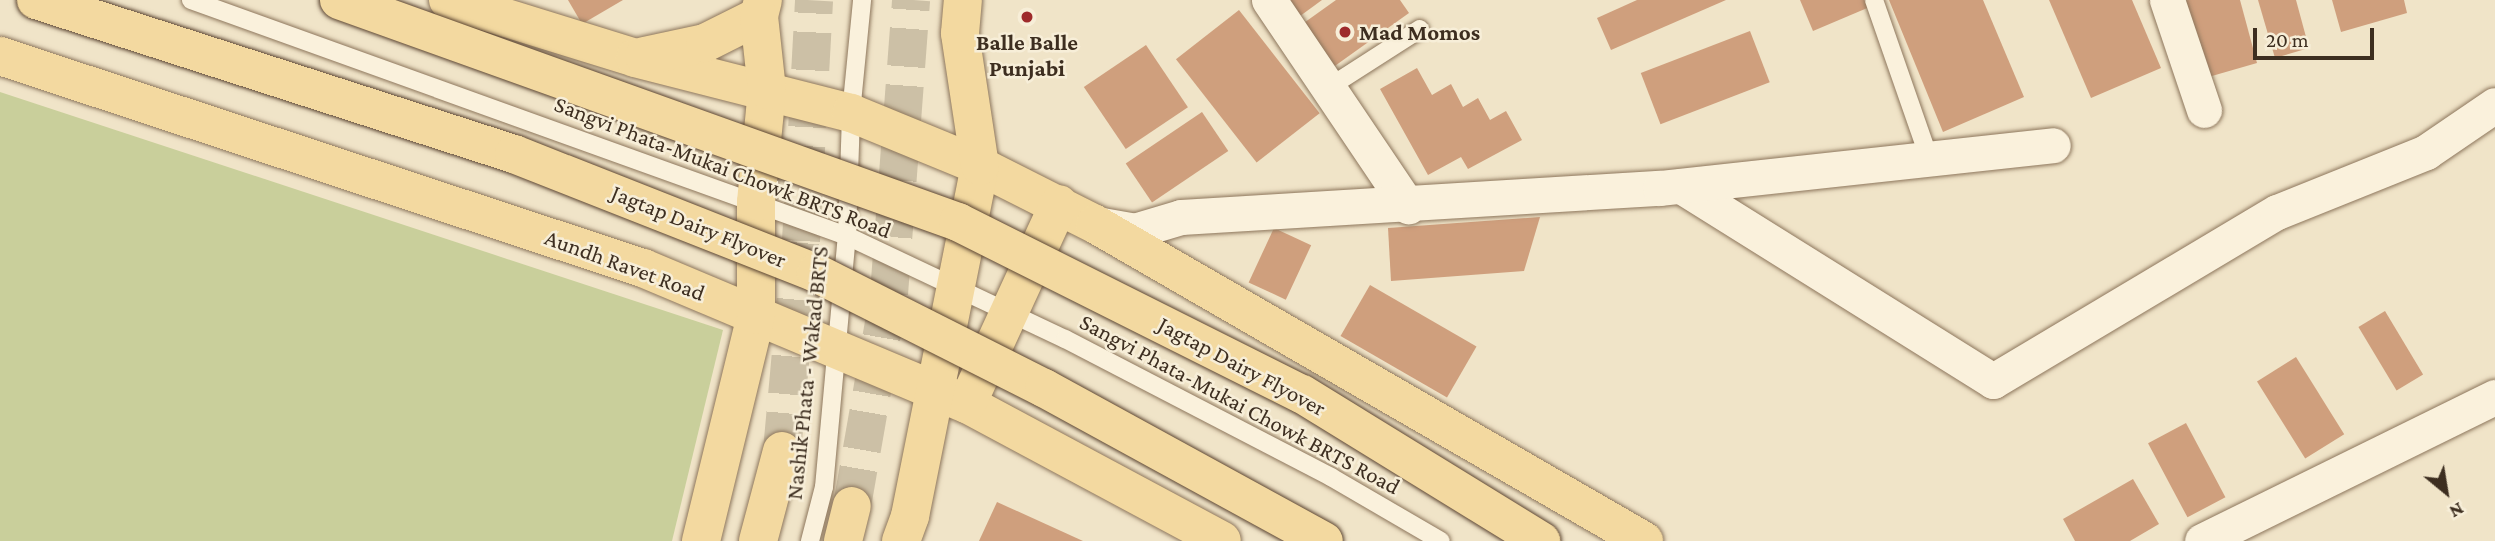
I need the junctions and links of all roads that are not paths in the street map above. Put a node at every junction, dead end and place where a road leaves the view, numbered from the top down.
1 (36, 0) edge
2 (191, 0) edge
3 (339, 0) edge
4 (448, 0) edge
5 (862, 0) edge
6 (963, 0) edge
7 (1269, 0) edge
8 (1874, 0) edge
9 (2166, 0) edge
10 (761, 8) edge
11 (1420, 29) dead end
12 (0, 56) edge
13 (635, 58) junction
14 (1328, 88) junction
15 (767, 90) junction
16 (2495, 105) edge
17 (2204, 110) dead end
18 (851, 113) junction
19 (2053, 145) dead end
20 (1929, 159) junction
21 (980, 166) junction
22 (1681, 186) junction
23 (756, 202) junction
24 (1059, 204) junction
25 (1408, 206) junction
26 (1095, 224) junction
27 (847, 236) junction
28 (953, 287) junction
29 (1009, 312) junction
30 (756, 315) junction
31 (834, 346) junction
32 (950, 397) junction
33 (2495, 397) edge
34 (782, 451) tunnel mouth
35 (905, 529) edge
36 (701, 541) edge
37 (758, 541) edge
38 (810, 541) edge
39 (1222, 541) edge
40 (1324, 541) edge
41 (1441, 541) edge
42 (1541, 541) edge
43 (1644, 541) edge
44 (2202, 541) edge

1 - 40 main road, Jagtap Dairy Flyover, bridge
2 - 23 lane, Sangvi Phata-Mukai Chowk BRTS Road
3 - 42 main road, Jagtap Dairy Flyover, bridge
4 - 13 main road
5 - 18 lane, Nashik Phata - Wakad BRTS
6 - 21 main road
7 - 14 street
8 - 20 lane
9 - 17 street
10 - 13 main road
10 - 15 main road
11 - 14 lane
12 - 30 main road, Aundh Ravet Road
13 - 15 main road
14 - 25 street
15 - 18 main road
15 - 23 main road
16 - 22 street
18 - 21 main road
18 - 27 lane, Nashik Phata - Wakad BRTS
19 - 20 street
20 - 22 street
21 - 24 main road
21 - 28 main road
22 - 25 street
23 - 27 lane, Sangvi Phata-Mukai Chowk BRTS Road
23 - 30 main road
24 - 26 main road
24 - 29 main road
25 - 26 street
26 - 43 main road
27 - 28 lane, Sangvi Phata-Mukai Chowk BRTS Road
27 - 31 lane, Nashik Phata - Wakad BRTS
28 - 29 lane, Sangvi Phata-Mukai Chowk BRTS Road
28 - 32 main road
29 - 32 main road
29 - 41 lane, Sangvi Phata-Mukai Chowk BRTS Road
30 - 31 main road, Aundh Ravet Road
30 - 36 main road
31 - 32 main road, Aundh Ravet Road
31 - 38 lane, Nashik Phata - Wakad BRTS
32 - 35 main road
32 - 39 main road, Aundh Ravet Road
33 - 44 street
34 - 37 main road

